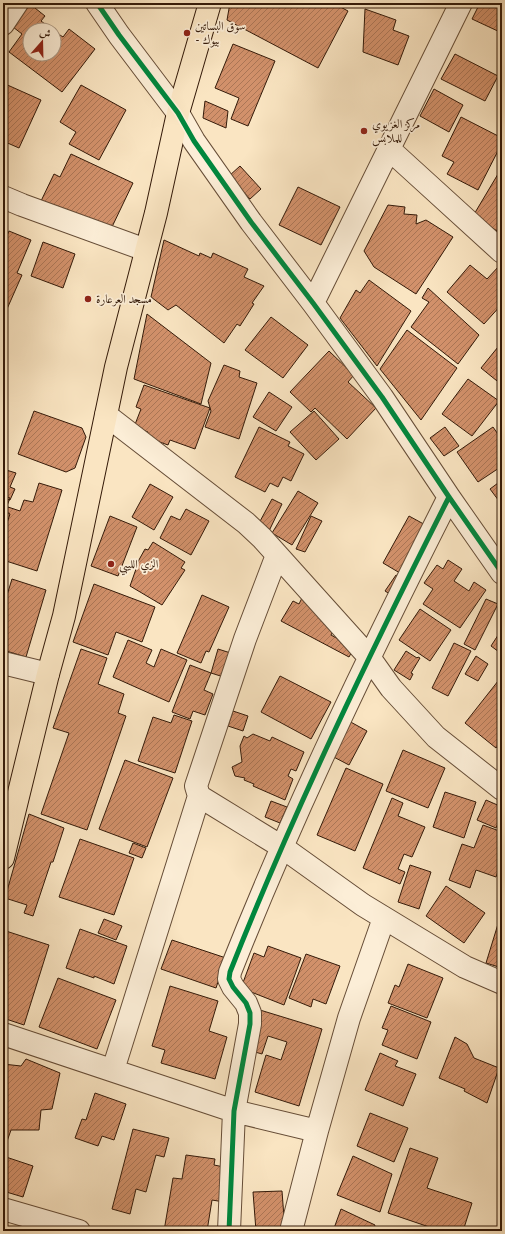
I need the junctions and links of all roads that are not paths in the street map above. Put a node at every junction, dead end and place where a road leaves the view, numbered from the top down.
1 (17, 3) edge
2 (97, 3) edge
3 (210, 3) edge
4 (461, 3) edge
5 (3, 24) edge
6 (178, 113) junction
7 (389, 149) junction
8 (3, 197) edge
9 (146, 250) junction
10 (502, 252) edge
11 (313, 303) junction
12 (106, 415) junction
13 (449, 497) junction
14 (277, 555) junction
15 (502, 573) edge
16 (369, 657) junction
17 (3, 663) edge
18 (48, 674) junction
19 (502, 790) edge
20 (199, 796) junction
21 (7, 829) edge
22 (282, 847) junction
23 (3, 858) edge
24 (384, 918) junction
25 (502, 983) edge
26 (3, 1034) edge
27 (112, 1070) junction
28 (234, 1111) junction
29 (317, 1131) junction
30 (3, 1209) edge
31 (79, 1231) edge
32 (229, 1231) edge
33 (291, 1231) edge

1 - 5 street
2 - 6 street
3 - 6 main road
4 - 7 street
6 - 9 main road
6 - 11 street
7 - 10 street
7 - 11 street
8 - 9 street
9 - 12 main road
11 - 13 street
12 - 14 street
12 - 18 main road
13 - 15 street
13 - 16 street
14 - 16 street
14 - 20 street
16 - 19 street
16 - 22 street
17 - 18 street
18 - 21 main road
20 - 22 street
20 - 27 street
21 - 23 main road
22 - 24 street
22 - 28 street
24 - 25 street
24 - 29 street
26 - 27 street
27 - 28 street
28 - 29 street
28 - 32 street
29 - 33 street
30 - 31 street

